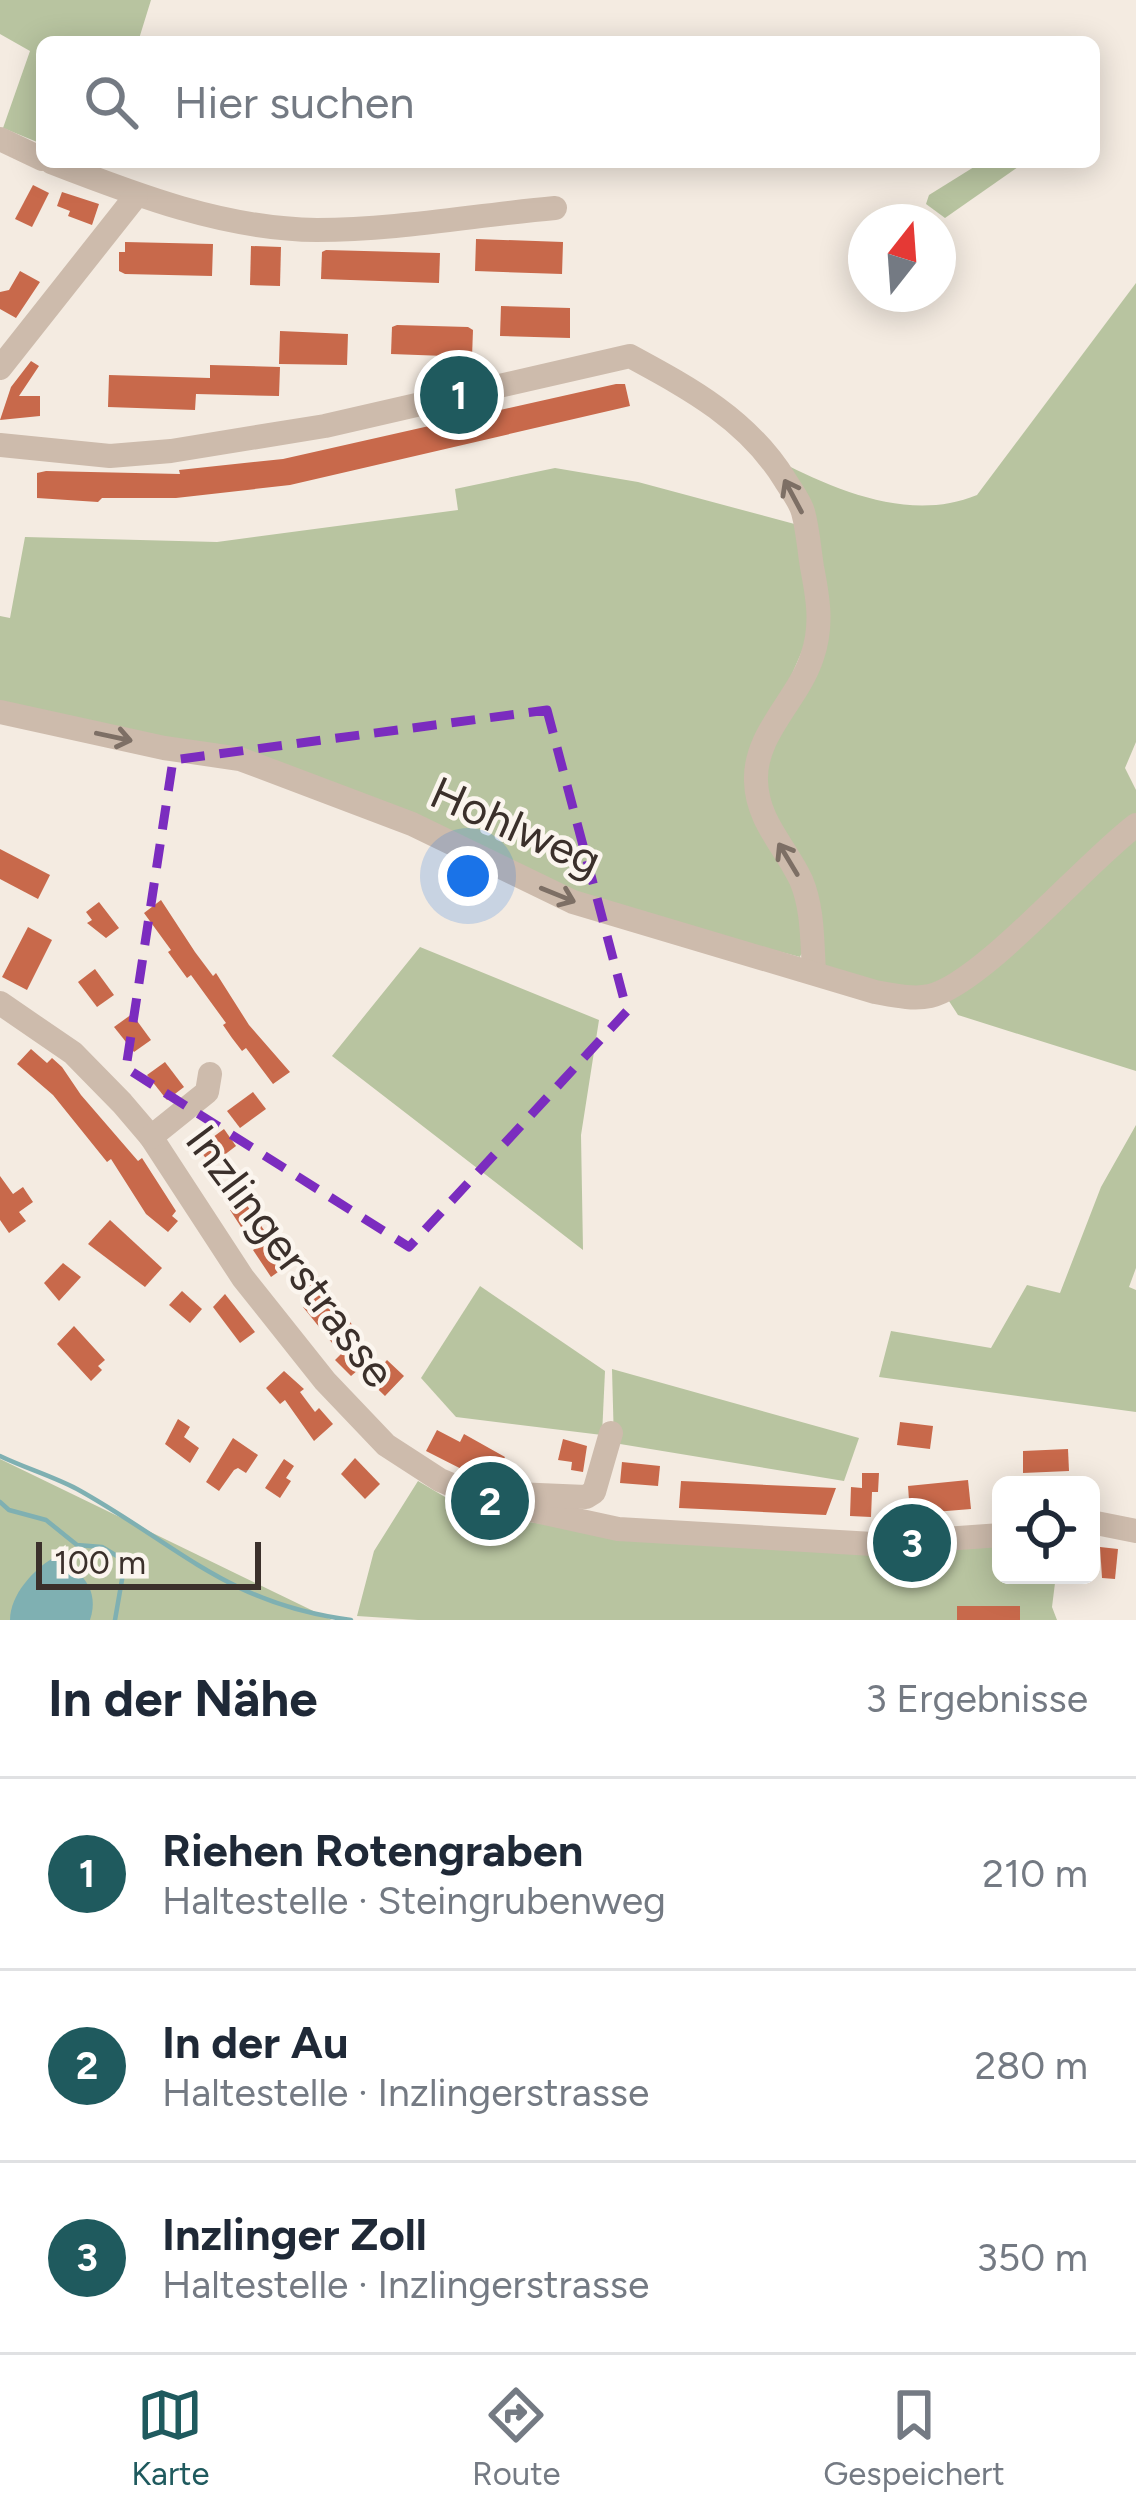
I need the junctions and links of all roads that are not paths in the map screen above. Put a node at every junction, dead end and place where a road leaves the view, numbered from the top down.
1 (0, 139) edge
2 (36, 156) edge
3 (66, 168) edge
4 (136, 196) junction
5 (555, 208) dead end
6 (3, 357) edge
7 (0, 446) edge
8 (0, 712) edge
9 (1136, 825) edge
10 (814, 971) junction
11 (0, 1004) edge
12 (210, 1074) dead end
13 (151, 1137) junction
14 (611, 1433) dead end
15 (484, 1492) dead end
16 (1100, 1524) edge
17 (992, 1534) edge
18 (1136, 1534) edge
19 (1100, 1536) edge

1 - 2 street
3 - 4 street
4 - 5 street
4 - 6 street
10 -> 7 street
8 -> 10 street, Hohlweg
9 - 10 street, Hohlweg
11 - 13 street, Inzlingerstrasse
12 - 13 street
13 - 17 street, Inzlingerstrasse
14 - 15 street
16 - 18 street
18 - 19 street

